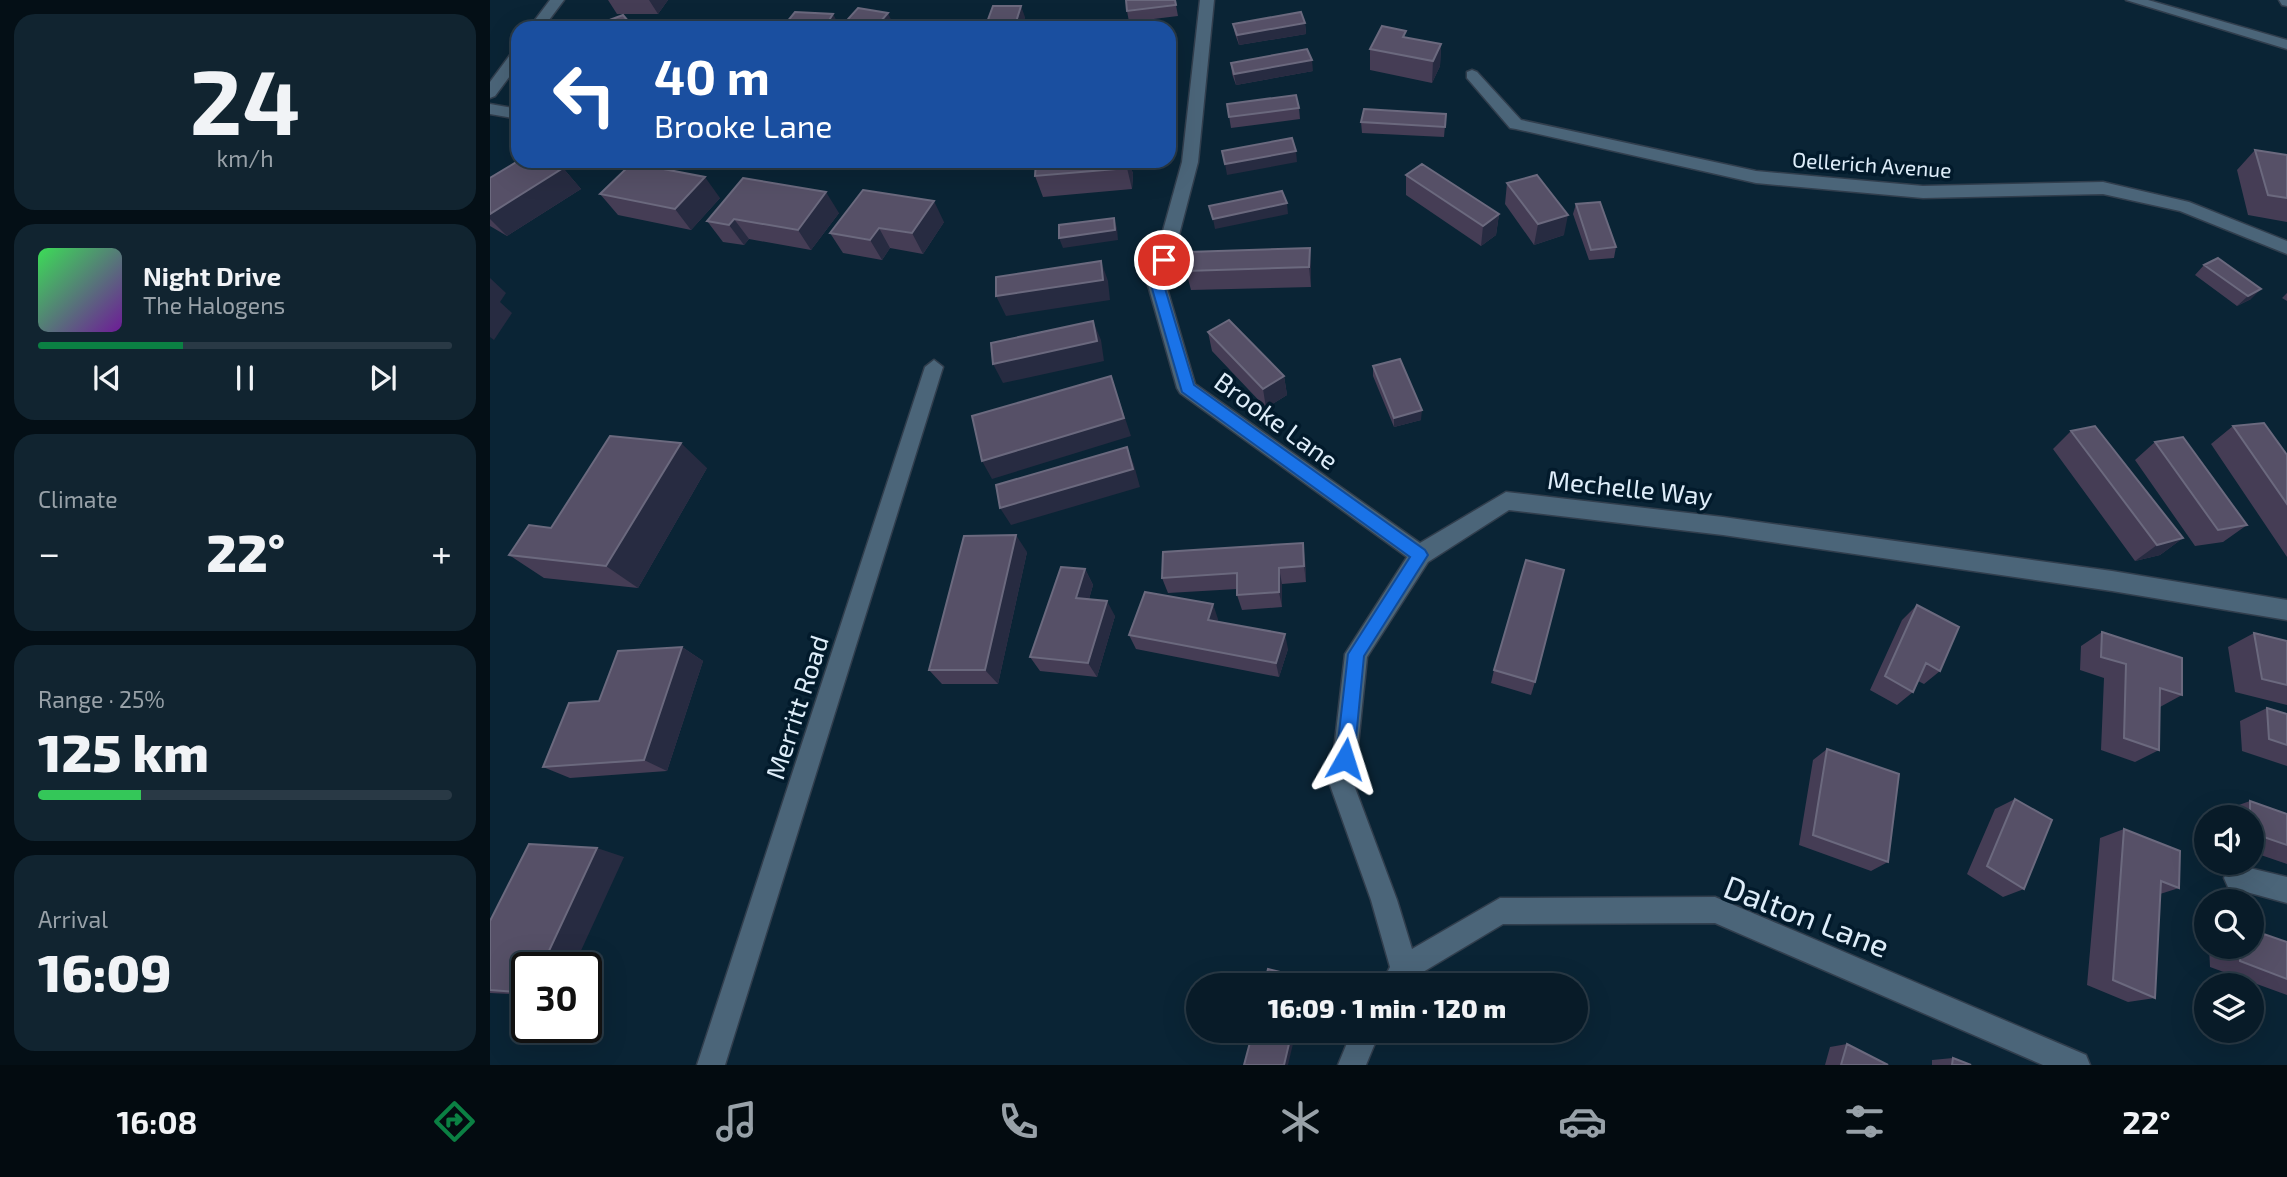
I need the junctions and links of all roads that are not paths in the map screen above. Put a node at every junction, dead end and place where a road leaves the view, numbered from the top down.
1 (556, 0) edge
2 (1207, 0) edge
3 (2133, 0) edge
4 (541, 21) edge
5 (2287, 45) edge
6 (511, 64) edge
7 (1472, 75) dead end
8 (490, 93) edge
9 (490, 109) edge
10 (511, 113) edge
11 (2287, 248) edge
12 (934, 367) dead end
13 (1420, 555) junction
14 (2287, 610) edge
15 (2237, 878) dead end
16 (2287, 890) edge
17 (1398, 973) edge
18 (1405, 973) edge
19 (1361, 1043) edge
20 (711, 1065) edge
21 (1352, 1065) edge
22 (2076, 1065) edge

1 - 4 street
2 - 13 street, Brooke Lane
3 - 5 street
6 - 8 street
7 - 11 street, Oellerich Avenue
9 - 10 street
12 - 20 street, Merritt Road
13 - 14 street, Mechelle Way
13 - 17 street, Mechelle Way
15 - 16 street
18 - 22 street, Dalton Lane
19 - 21 street

